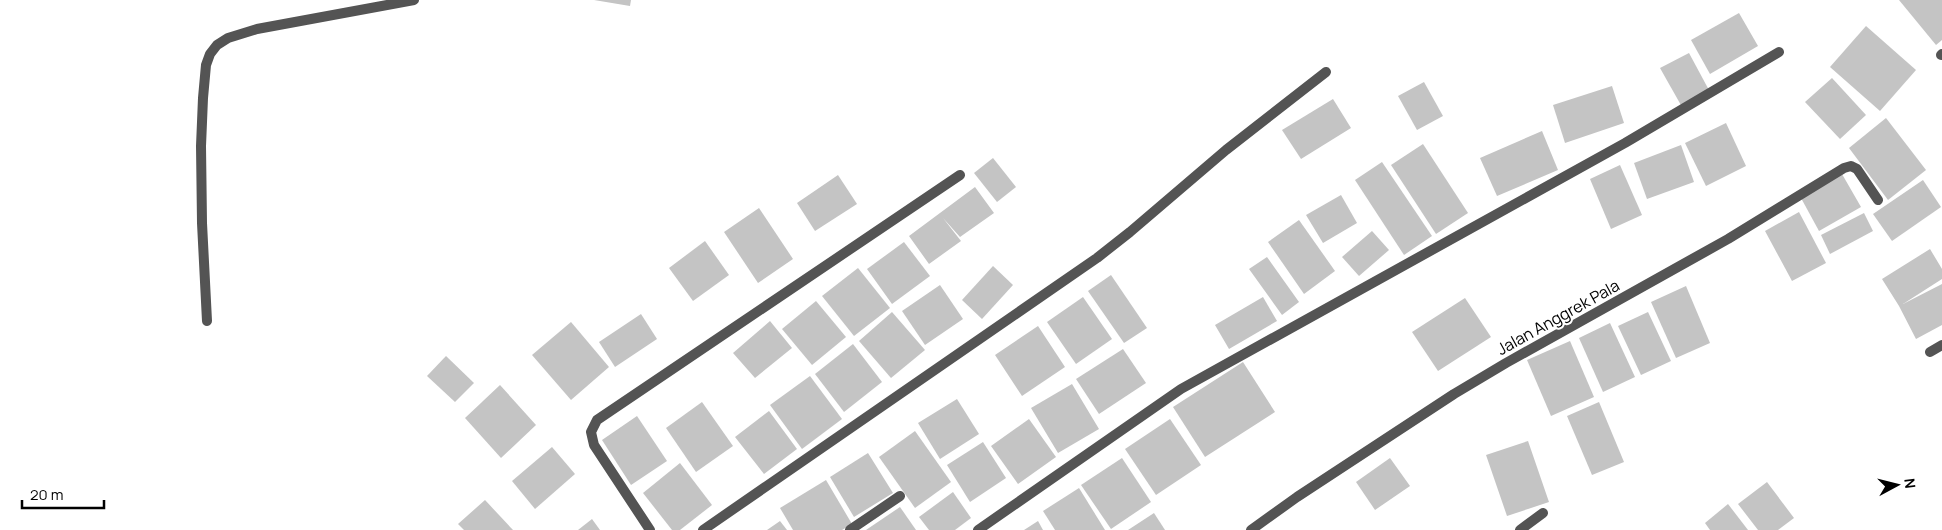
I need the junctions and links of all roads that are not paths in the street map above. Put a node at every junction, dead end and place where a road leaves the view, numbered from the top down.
1 (414, 0) edge
2 (1779, 52) dead end
3 (1326, 72) dead end
4 (960, 175) dead end
5 (1878, 200) dead end
6 (207, 321) dead end
7 (1942, 346) edge
8 (1930, 352) dead end
9 (900, 496) dead end
10 (1543, 513) dead end
11 (650, 530) edge
12 (703, 530) edge
13 (850, 530) edge
14 (978, 530) edge
15 (1250, 530) edge
16 (1520, 530) edge

1 - 6 street
2 - 14 street
3 - 12 street
4 - 11 street
5 - 15 street, Jalan Anggrek Pala
7 - 8 street
9 - 13 street
10 - 16 street

